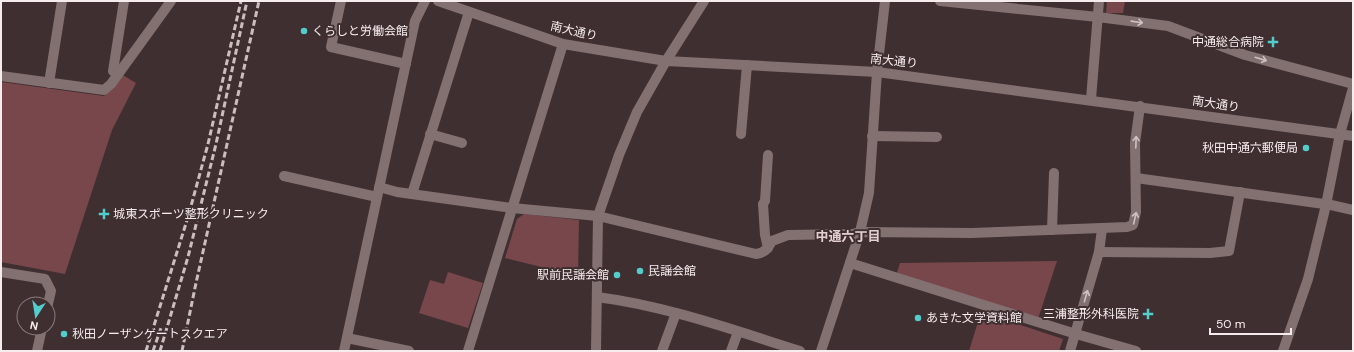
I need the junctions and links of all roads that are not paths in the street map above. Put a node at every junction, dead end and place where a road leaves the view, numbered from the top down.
1 (62, 1) edge
2 (124, 1) edge
3 (171, 1) edge
4 (341, 1) edge
5 (425, 1) edge
6 (438, 1) edge
7 (704, 1) edge
8 (885, 1) edge
9 (940, 1) edge
10 (1099, 1) edge
11 (469, 12) junction
12 (1098, 16) junction
13 (562, 44) junction
14 (666, 61) junction
15 (406, 64) junction
16 (747, 65) junction
17 (877, 72) junction
18 (118, 74) junction
19 (1, 76) edge
20 (49, 83) junction
21 (1353, 84) edge
22 (1353, 88) edge
23 (1090, 99) junction
24 (1140, 106) junction
25 (430, 134) junction
26 (740, 134) dead end
27 (1340, 134) junction
28 (872, 136) junction
29 (1353, 136) edge
30 (937, 137) dead end
31 (462, 143) dead end
32 (768, 155) dead end
33 (1054, 173) dead end
34 (284, 176) dead end
35 (1136, 178) junction
36 (379, 187) junction
37 (1240, 192) junction
38 (412, 194) junction
39 (377, 197) junction
40 (1326, 205) junction
41 (512, 208) junction
42 (1353, 210) edge
43 (598, 216) junction
44 (1102, 229) junction
45 (1052, 230) junction
46 (860, 232) junction
47 (768, 248) junction
48 (1099, 252) junction
49 (850, 263) junction
50 (1, 272) edge
51 (50, 296) edge
52 (597, 297) junction
53 (676, 313) junction
54 (738, 332) junction
55 (1076, 334) junction
56 (40, 336) edge
57 (347, 338) junction
58 (37, 351) edge
59 (344, 351) edge
60 (409, 351) edge
61 (468, 351) edge
62 (596, 351) edge
63 (662, 351) edge
64 (731, 351) edge
65 (800, 351) edge
66 (821, 351) edge
67 (1070, 351) edge
68 (1136, 351) edge
69 (1283, 351) edge

1 - 20 street
2 - 18 street
3 - 18 street
4 - 15 street
5 - 15 street
6 - 11 street, 南大通り
7 - 14 street
8 - 17 street
9 - 12 street
10 - 12 street
11 - 13 street, 南大通り
11 - 25 street
12 -> 21 street
12 - 23 street
13 - 14 street, 南大通り
13 - 41 street
14 - 16 street, 南大通り
14 - 43 street
15 - 36 street
16 - 17 street, 南大通り
16 - 26 street
17 - 23 street, 南大通り
17 - 28 street
18 - 20 street
19 - 20 street
22 - 27 street
23 - 24 street, 南大通り
24 - 27 street, 南大通り
35 -> 24 street
25 - 31 street
25 - 38 street
27 - 29 street, 南大通り
27 - 40 street
28 - 30 street
28 - 46 street
32 - 47 street
33 - 45 street
34 - 39 street
35 - 37 street
44 -> 35 street
36 - 38 street
36 - 39 street
37 - 40 street
37 - 48 street
38 - 41 street
39 - 57 street
40 - 42 street
40 - 69 street
41 - 43 street
41 - 61 street
43 - 47 street
43 - 52 street
44 - 45 street
44 - 48 street
45 - 46 street
46 - 47 street
46 - 49 street
55 -> 48 street
49 - 55 street
49 - 66 street
50 - 51 street
52 - 53 street
52 - 62 street
53 - 54 street
53 - 63 street
54 - 64 street
54 - 65 street
55 - 67 street
55 - 68 street
56 - 58 street
57 - 59 street
57 - 60 street

